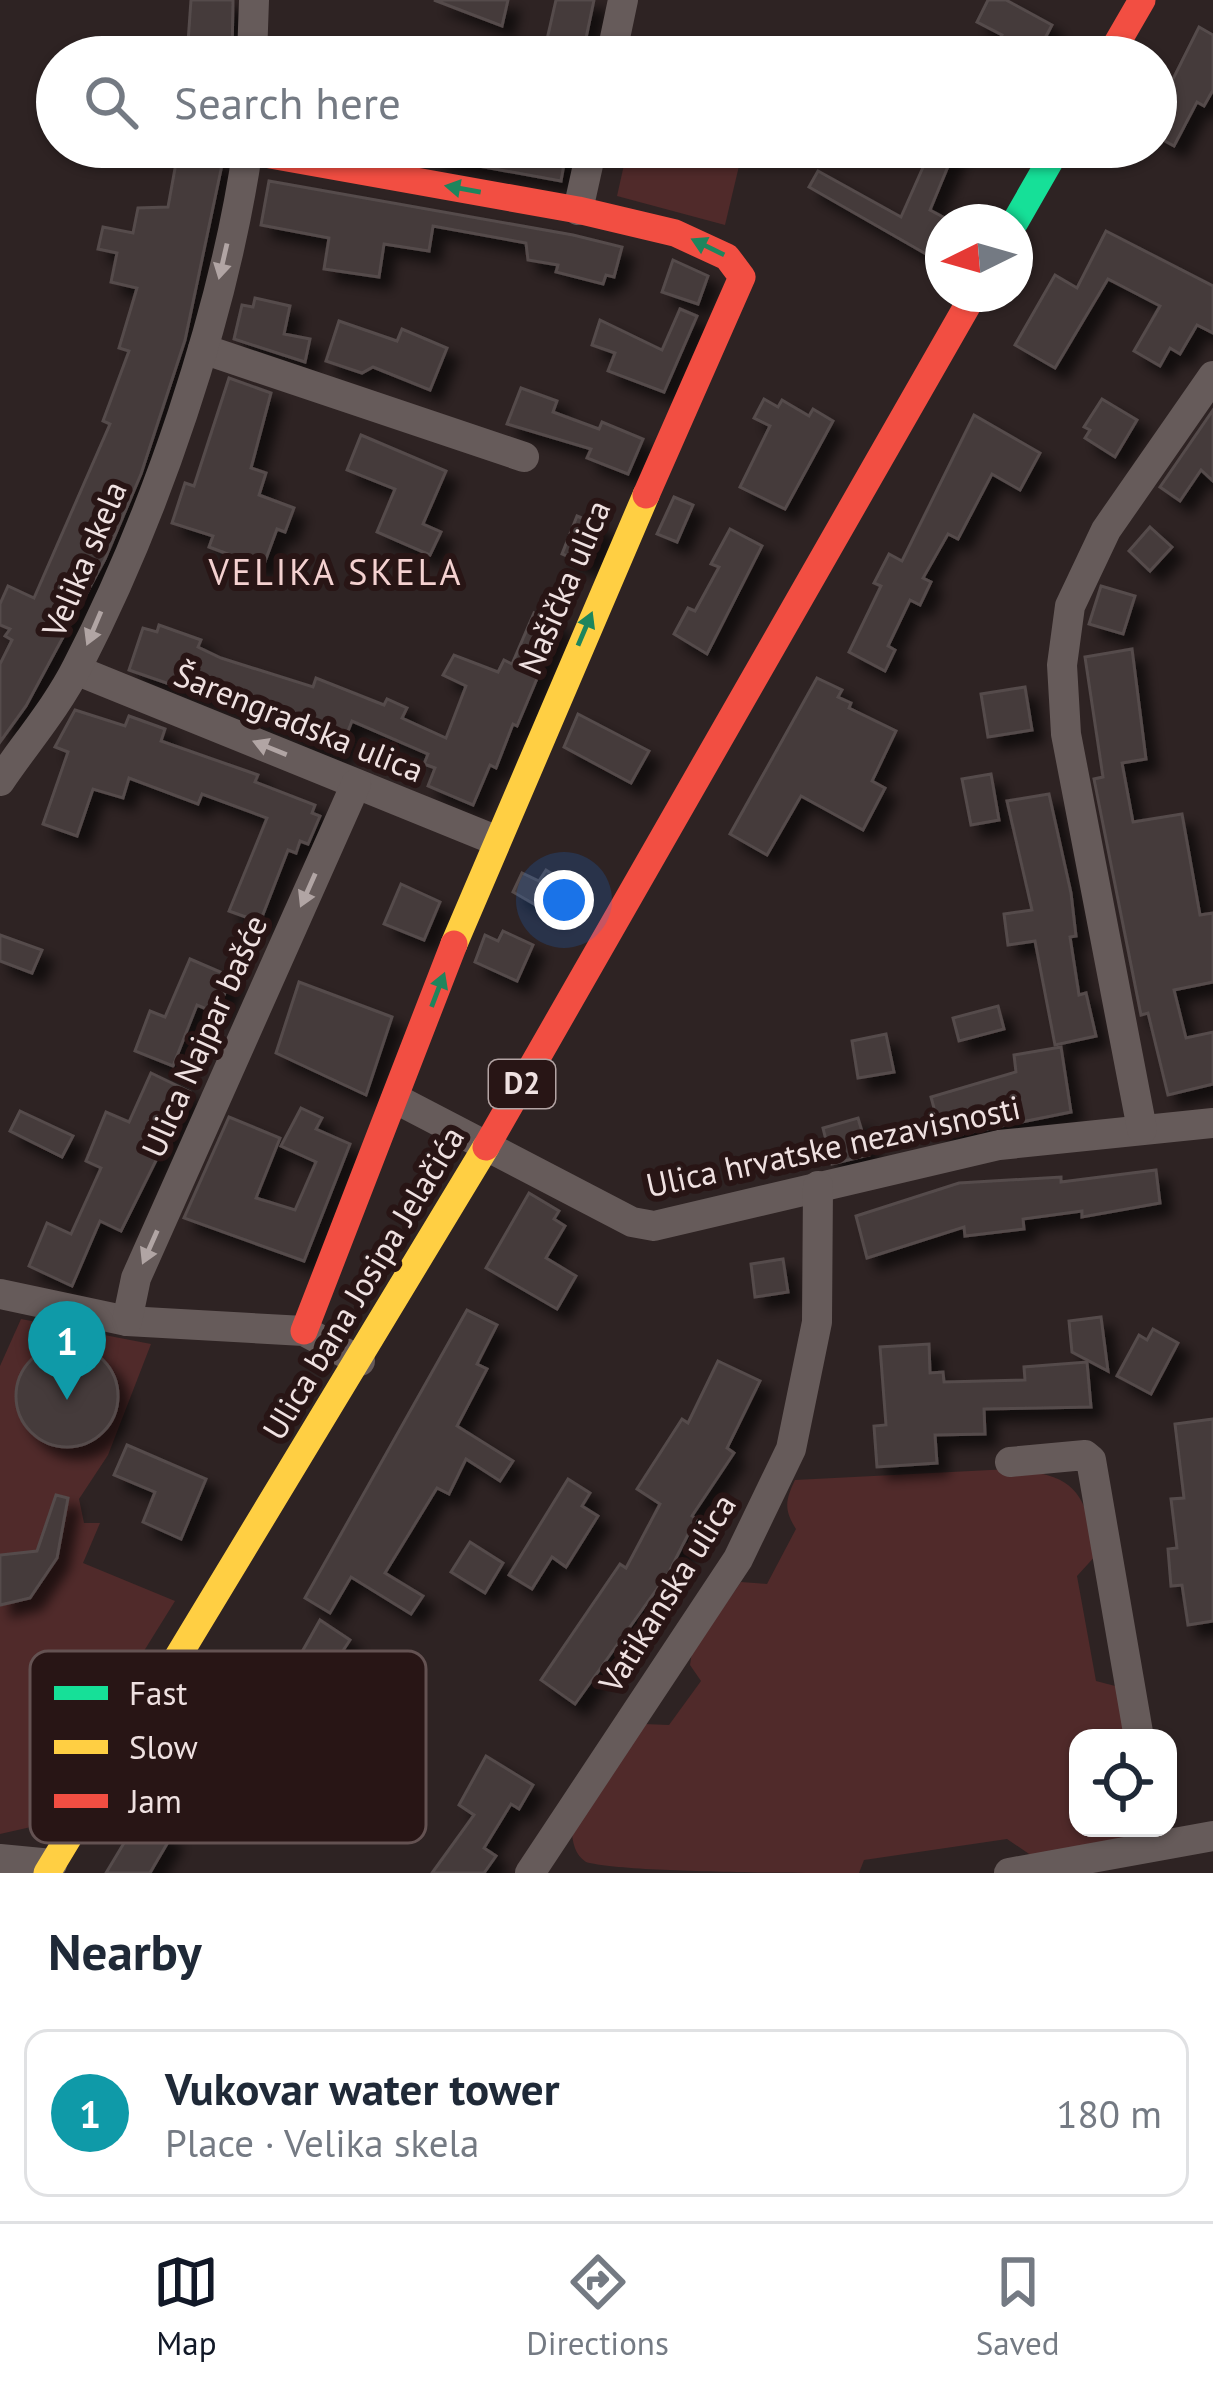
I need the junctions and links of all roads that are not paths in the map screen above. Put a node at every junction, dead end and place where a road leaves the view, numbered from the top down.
1 (254, 0) edge
2 (623, 0) edge
3 (1142, 0) edge
4 (253, 36) edge
5 (615, 36) edge
6 (1121, 36) edge
7 (244, 168) edge
8 (351, 168) edge
9 (587, 168) edge
10 (1046, 168) edge
11 (1025, 204) edge
12 (578, 210) junction
13 (964, 312) edge
14 (203, 349) junction
15 (1213, 376) edge
16 (524, 457) dead end
17 (76, 670) junction
18 (0, 781) edge
19 (356, 784) junction
20 (495, 840) junction
21 (396, 1100) junction
22 (1213, 1123) edge
23 (1142, 1129) junction
24 (485, 1149) junction
25 (818, 1186) junction
26 (0, 1294) edge
27 (127, 1321) junction
28 (304, 1331) junction
29 (360, 1361) junction
30 (1010, 1462) dead end
31 (183, 1651) edge
32 (1136, 1729) edge
33 (1213, 1836) edge
34 (1156, 1837) edge
35 (1177, 1837) edge
36 (0, 1859) edge
37 (50, 1868) edge
38 (530, 1873) edge
39 (1009, 1873) edge

1 - 4 street
2 - 5 street
3 - 6 main road
7 -> 14 street, Velika skela
12 -> 8 main road
9 - 12 street
10 - 11 main road
20 -> 12 main road, Našička ulica
13 - 24 main road, Ulica bana Josipa Jelačića / D2
14 - 16 street
14 -> 17 street, Velika skela
15 - 23 street
17 - 18 street, Velika skela
19 -> 17 street, Šarengradska ulica
19 - 20 street, Šarengradska ulica
19 -> 27 street, Ulica Najpar bašće
21 -> 20 main road, Našička ulica
21 - 24 street
21 - 28 main road, Našička ulica
22 - 23 street, Ulica hrvatske nezavisnosti
23 - 25 street, Ulica hrvatske nezavisnosti
24 - 25 street, Ulica hrvatske nezavisnosti
24 - 29 main road, Ulica bana Josipa Jelačića / D2
25 - 38 street, Vatikanska ulica
26 - 27 street
27 - 28 street
28 - 29 street
29 - 31 main road, Ulica bana Josipa Jelačića / D2
30 - 32 street
33 - 35 street
34 - 39 street
36 - 37 street

